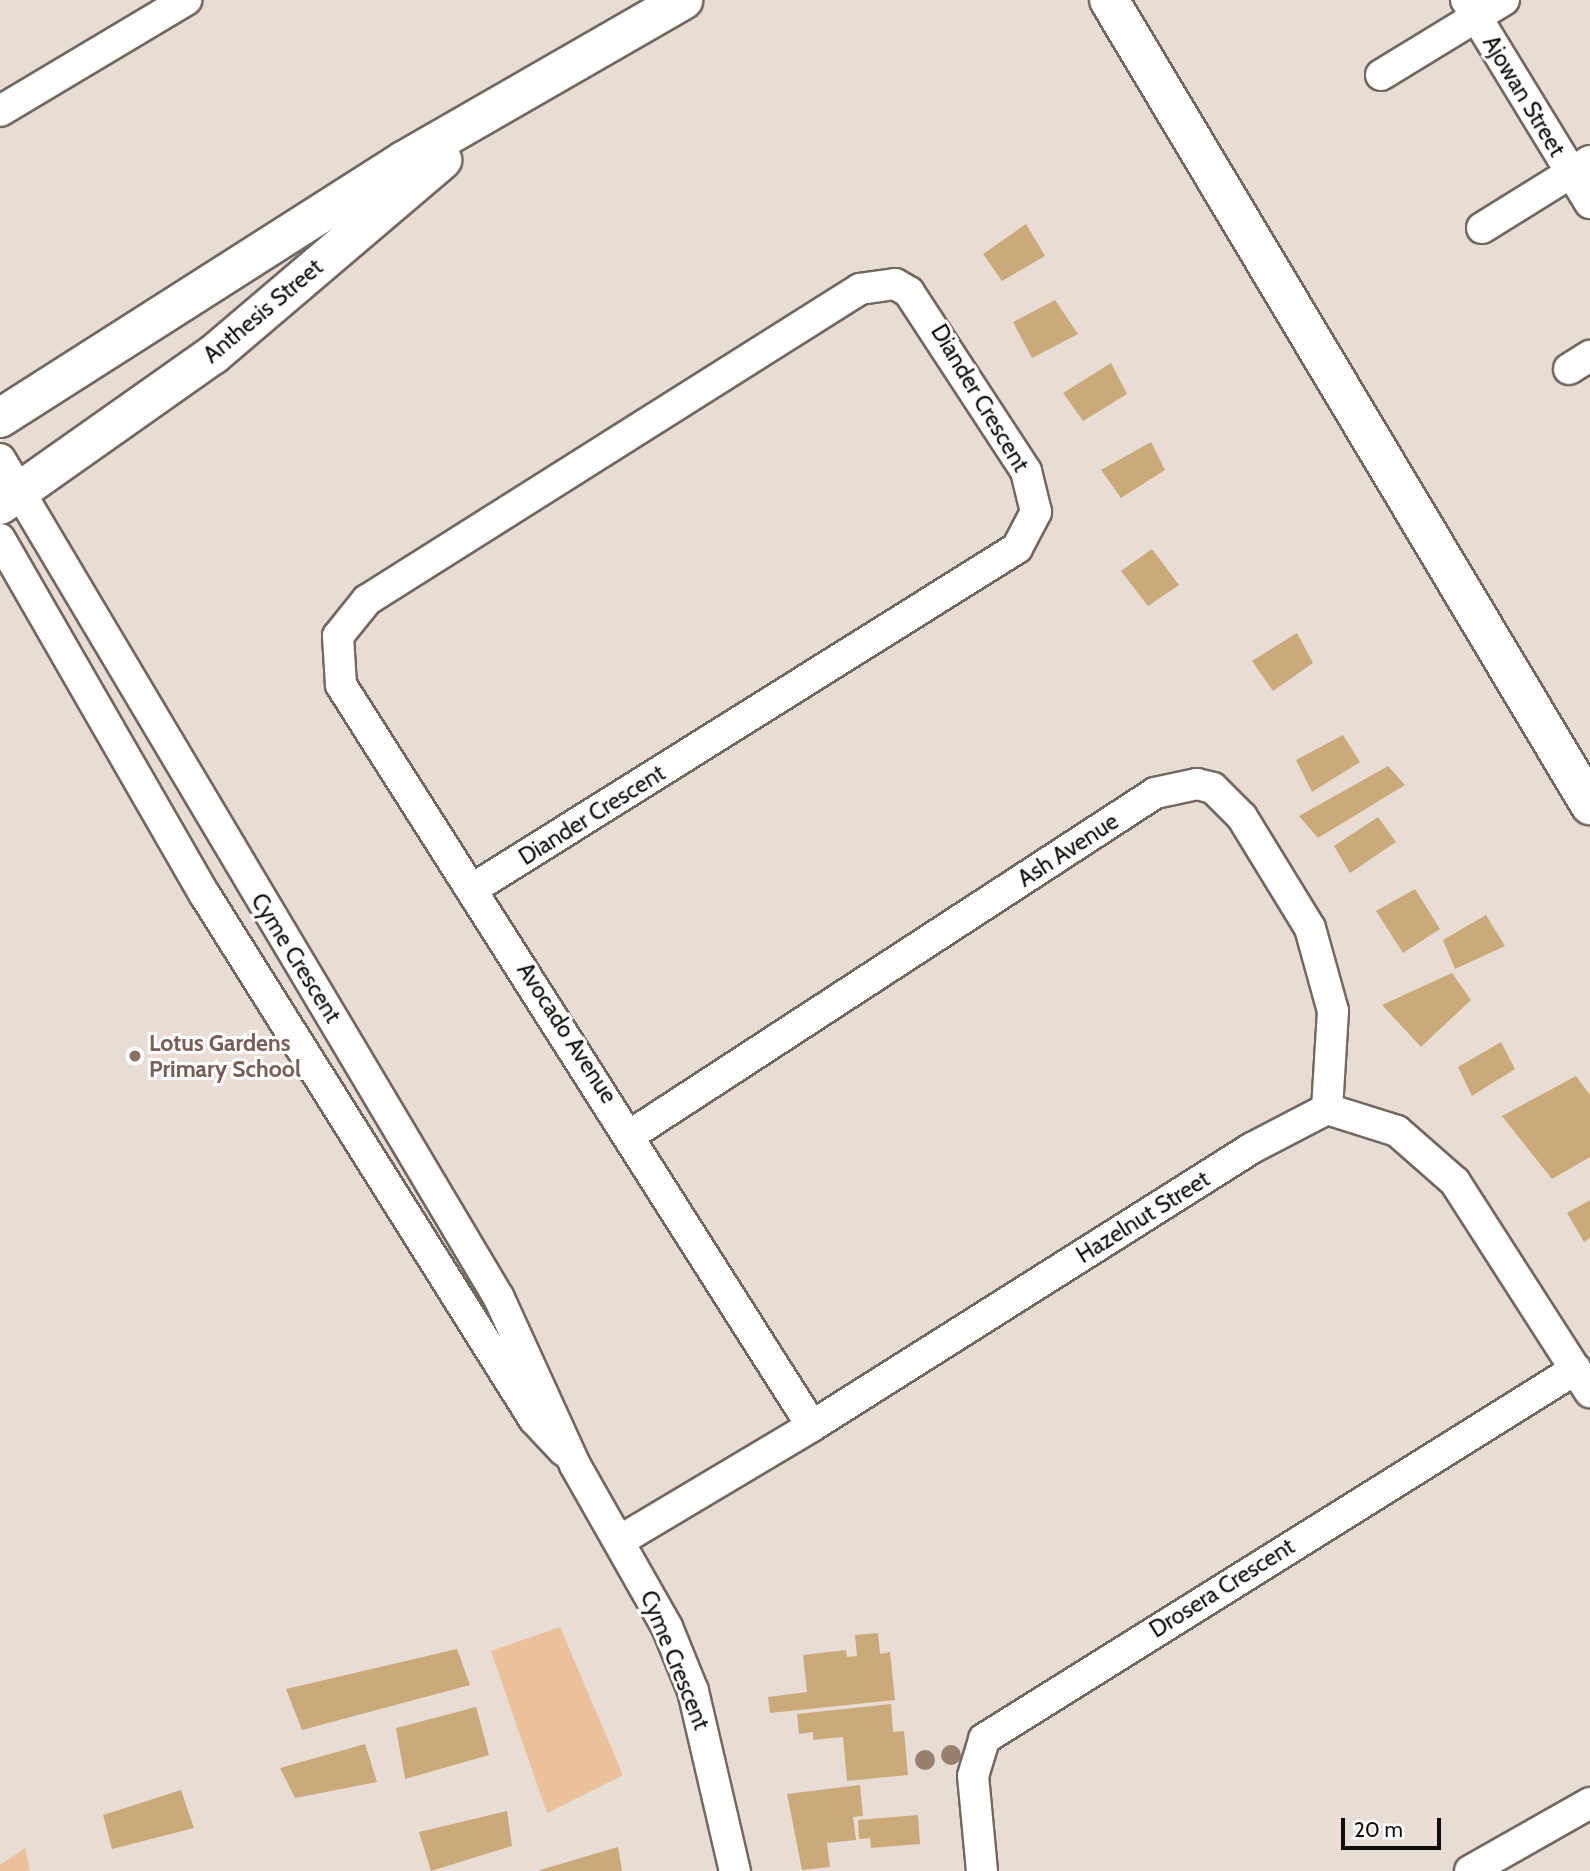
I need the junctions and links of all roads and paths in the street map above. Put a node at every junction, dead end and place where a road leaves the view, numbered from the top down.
1 (186, 0) edge
2 (683, 0) edge
3 (1109, 0) edge
4 (1504, 0) edge
5 (1471, 9) edge
6 (1381, 75) dead end
7 (512, 99) junction
8 (0, 111) edge
9 (1581, 167) edge
10 (1590, 203) edge
11 (1482, 228) dead end
12 (0, 418) edge
13 (0, 459) edge
14 (10, 499) edge
15 (0, 539) edge
16 (338, 636) joint
17 (1589, 802) edge
18 (474, 888) junction
19 (1328, 1109) junction
20 (632, 1134) junction
21 (1583, 1381) edge
22 (813, 1426) junction
23 (576, 1465) junction
24 (621, 1539) junction
25 (1590, 1803) edge
26 (735, 1871) edge
27 (982, 1871) edge
28 (1470, 1871) edge

1 - 8 street
2 - 7 street, Anthesis Street
3 - 17 street
4 - 5 street, Ajowan Street
5 - 6 street, Ajowan Street
5 - 9 street, Ajowan Street
7 - 12 street, Anthesis Street
7 - 14 street, Anthesis Street
9 - 10 street, Ajowan Street
9 - 11 street, Ajowan Street
13 - 14 street, Cyme Crescent
14 - 23 street, Cyme Crescent
15 - 23 street, Cyme Crescent
16 - 18 street, Avocado Avenue
16 - 18 street, Diander Crescent
18 - 20 street, Avocado Avenue
19 - 20 street, Ash Avenue
19 - 21 street
19 - 22 street, Hazelnut Street
20 - 22 street, Avocado Avenue
21 - 27 street, Drosera Crescent
22 - 24 street, Hazelnut Street
23 - 24 street, Cyme Crescent
24 - 26 street, Cyme Crescent
25 - 28 street

